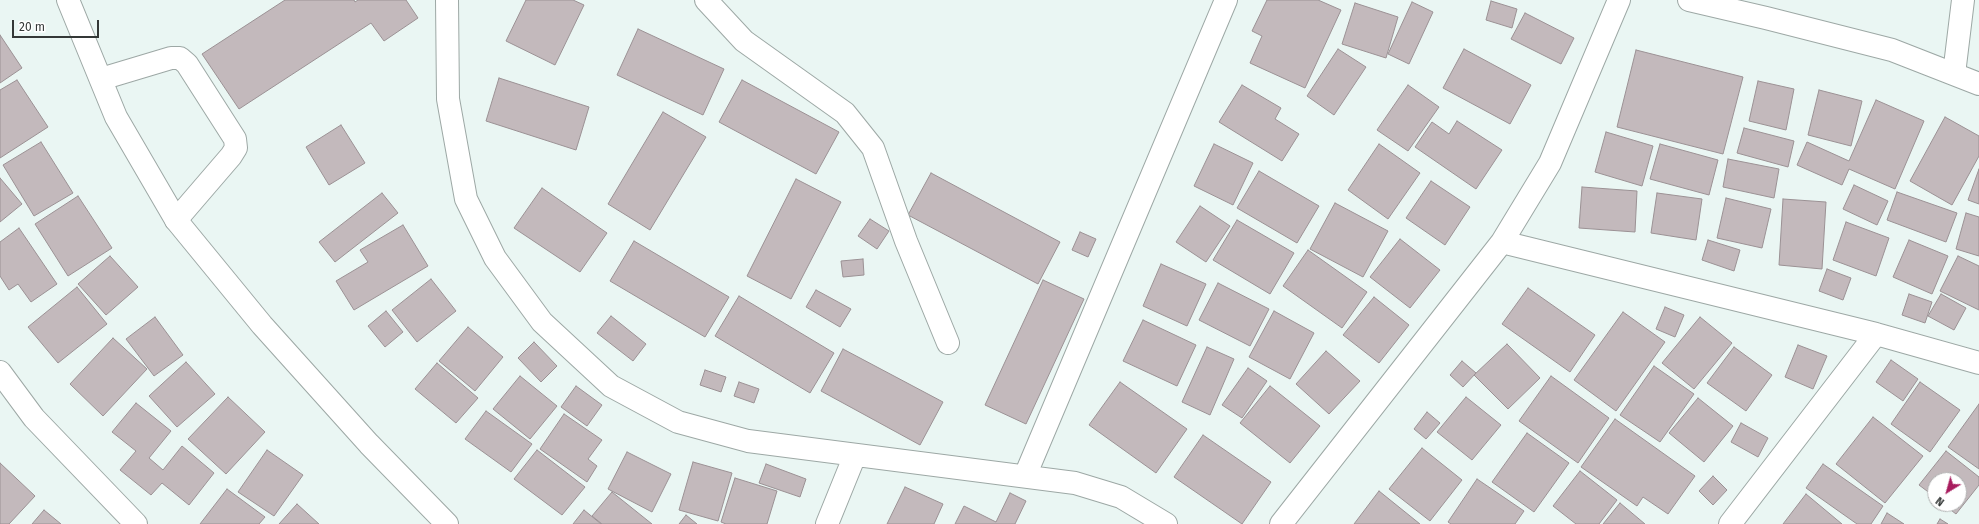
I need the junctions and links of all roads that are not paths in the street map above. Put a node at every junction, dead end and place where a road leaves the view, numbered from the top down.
1 (68, 0) edge
2 (447, 0) edge
3 (706, 0) edge
4 (1226, 0) edge
5 (1618, 0) edge
6 (1689, 0) edge
7 (1963, 0) edge
8 (1954, 74) junction
9 (101, 79) junction
10 (1979, 84) edge
11 (176, 220) junction
12 (1502, 242) junction
13 (1876, 334) junction
14 (948, 343) dead end
15 (1979, 363) edge
16 (0, 372) edge
17 (855, 455) junction
18 (1025, 476) junction
19 (136, 524) edge
20 (447, 524) edge
21 (828, 524) edge
22 (1166, 524) edge
23 (1281, 524) edge
24 (1730, 524) edge

1 - 9 street
2 - 17 street
3 - 14 street
4 - 18 street
5 - 12 street
6 - 8 street
7 - 8 street
8 - 10 street
9 - 11 street
9 - 11 street
11 - 20 street
12 - 13 street
12 - 23 street
13 - 15 street
13 - 24 street
16 - 19 street
17 - 18 street
17 - 21 street
18 - 22 street

